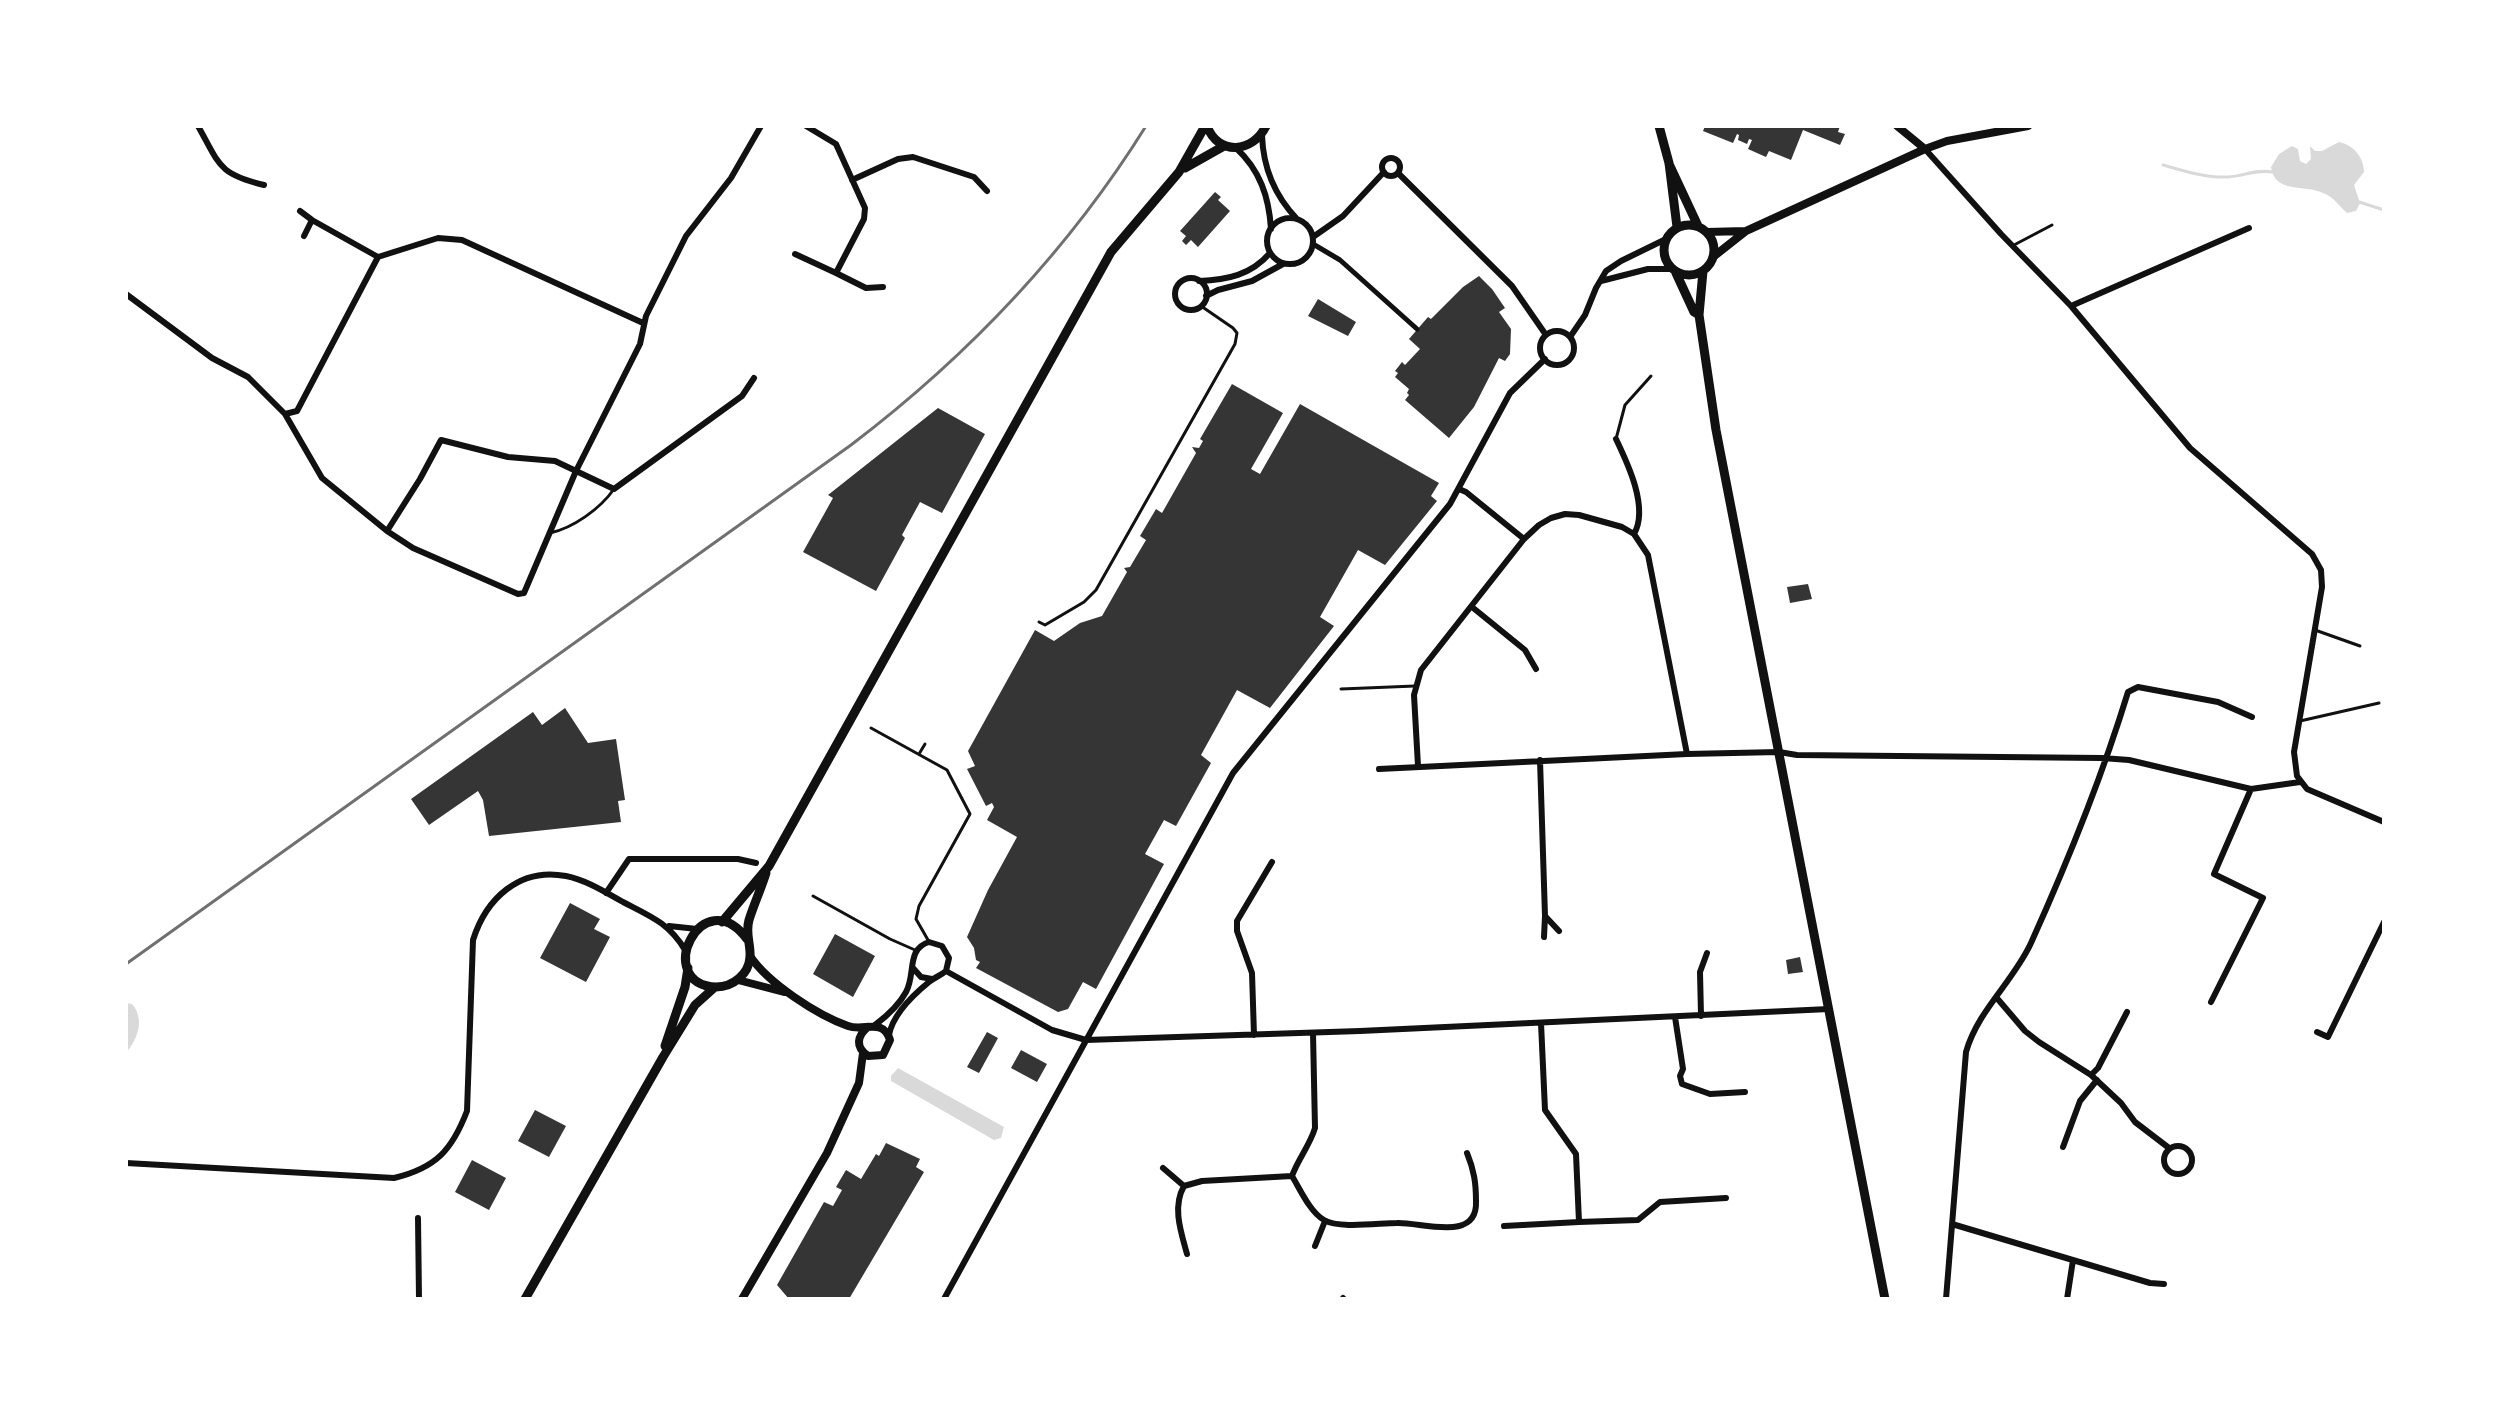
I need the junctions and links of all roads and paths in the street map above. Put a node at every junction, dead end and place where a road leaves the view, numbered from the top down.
1 (198, 126) edge
2 (761, 126) edge
3 (806, 126) edge
4 (1206, 126) edge
5 (1659, 126) edge
6 (1897, 126) edge
7 (2028, 126) edge
8 (1264, 130) edge
9 (1224, 146) junction
10 (1236, 148) junction
11 (1925, 149) junction
12 (1669, 163) junction
13 (1179, 172) junction
14 (1384, 172) junction
15 (1398, 173) junction
16 (852, 180) junction
17 (264, 185) dead end
18 (987, 191) dead end
19 (300, 211) dead end
20 (1297, 219) junction
21 (312, 220) junction
22 (2052, 225) dead end
23 (1677, 227) junction
24 (2249, 228) dead end
25 (1271, 229) junction
26 (1702, 229) junction
27 (1746, 231) junction
28 (304, 236) dead end
29 (1666, 239) junction
30 (1313, 240) junction
31 (2014, 245) junction
32 (1270, 253) junction
33 (795, 254) dead end
34 (378, 257) junction
35 (1713, 257) junction
36 (1283, 264) junction
37 (1674, 270) junction
38 (1703, 271) junction
39 (836, 273) junction
40 (1199, 281) junction
41 (1601, 281) junction
42 (883, 287) dead end
43 (126, 294) edge
44 (1206, 296) junction
45 (1201, 306) junction
46 (2071, 306) junction
47 (1699, 315) junction
48 (643, 323) junction
49 (1417, 329) dead end
50 (1546, 335) junction
51 (1570, 337) junction
52 (1545, 359) junction
53 (1651, 376) dead end
54 (754, 378) dead end
55 (285, 414) junction
56 (1616, 439) joint
57 (576, 471) junction
58 (614, 489) junction
59 (1459, 489) junction
60 (387, 531) junction
61 (549, 533) junction
62 (1634, 534) junction
63 (1524, 539) junction
64 (1472, 607) junction
65 (1039, 622) dead end
66 (2315, 630) junction
67 (2360, 646) dead end
68 (1536, 669) dead end
69 (1415, 686) junction
70 (1341, 689) dead end
71 (2379, 703) dead end
72 (2252, 717) dead end
73 (2300, 721) junction
74 (871, 728) dead end
75 (925, 744) dead end
76 (1779, 752) junction
77 (919, 754) junction
78 (1687, 754) junction
79 (2107, 758) junction
80 (1540, 760) junction
81 (1418, 766) junction
82 (1379, 769) dead end
83 (2300, 782) junction
84 (2251, 789) junction
85 (2384, 822) edge
86 (1272, 862) dead end
87 (756, 863) dead end
88 (769, 866) junction
89 (606, 893) junction
90 (813, 896) dead end
91 (1545, 916) junction
92 (722, 922) junction
93 (2384, 922) edge
94 (669, 926) junction
95 (697, 929) junction
96 (1559, 931) dead end
97 (1544, 937) dead end
98 (747, 939) junction
99 (929, 942) junction
100 (685, 950) junction
101 (915, 950) junction
102 (1707, 953) dead end
103 (750, 956) junction
104 (688, 968) junction
105 (913, 968) junction
106 (946, 971) junction
107 (932, 979) junction
108 (738, 980) junction
109 (715, 987) junction
110 (789, 994) junction
111 (1996, 997) junction
112 (2211, 1002) dead end
113 (1829, 1009) junction
114 (2127, 1012) dead end
115 (1701, 1016) junction
116 (1675, 1017) junction
117 (1541, 1023) junction
118 (872, 1026) junction
119 (850, 1028) junction
120 (2317, 1032) dead end
121 (1313, 1033) junction
122 (889, 1035) junction
123 (1254, 1035) junction
124 (1086, 1040) junction
125 (861, 1050) junction
126 (663, 1057) junction
127 (875, 1057) junction
128 (862, 1071) junction
129 (2094, 1078) junction
130 (1745, 1092) dead end
131 (2063, 1147) dead end
132 (2169, 1148) junction
133 (1467, 1153) dead end
134 (126, 1163) edge
135 (1163, 1168) dead end
136 (1292, 1176) junction
137 (1184, 1186) junction
138 (1726, 1198) dead end
139 (418, 1218) dead end
140 (1325, 1221) junction
141 (1579, 1222) junction
142 (1952, 1224) junction
143 (1504, 1226) dead end
144 (1315, 1246) dead end
145 (1187, 1254) dead end
146 (2073, 1260) junction
147 (2164, 1284) dead end
148 (419, 1299) edge
149 (525, 1299) edge
150 (742, 1299) edge
151 (944, 1299) edge
152 (1885, 1299) edge
153 (1946, 1299) edge
154 (2067, 1299) edge

1 - 17 street
2 - 48 street
3 - 16 street
4 - 9 main road
4 - 13 main road
5 - 12 main road
6 - 11 street
7 - 11 street
8 - 10 main road
8 - 20 street
9 - 10 main road
9 - 13 main road
10 - 25 street
11 - 27 street
11 - 31 street
12 - 23 main road
12 - 26 main road
13 - 88 main road
14 - 15 street
14 - 15 street
14 - 30 street
15 - 50 street
16 - 18 street
16 - 39 street
19 - 21 street
20 - 25 street
20 - 30 street
21 - 28 street
21 - 34 street
22 - 31 lane
23 - 26 main road
23 - 29 main road
24 - 46 street
25 - 32 street
26 - 27 street
26 - 35 main road
27 - 35 street
29 - 37 main road
29 - 41 street
30 - 36 street
30 - 49 street
31 - 46 street
32 - 36 street
32 - 40 street
33 - 39 street
34 - 48 street
34 - 55 street
35 - 38 main road
36 - 44 street
37 - 38 main road
37 - 41 street
37 - 47 main road
38 - 47 main road
39 - 42 street
40 - 44 street
40 - 45 street
41 - 51 street
43 - 55 street
44 - 45 street
45 - 65 lane
46 - 66 street
47 - 76 main road
48 - 57 street
50 - 51 street
50 - 52 street
51 - 52 street
52 - 59 street
53 - 56 lane
54 - 58 street
55 - 60 street
56 - 62 street
57 - 58 street
57 - 60 street
57 - 61 street
58 - 61 lane
59 - 63 street
59 - 124 street
60 - 61 street
62 - 63 street
62 - 78 street
63 - 64 street
64 - 68 street
64 - 69 street
66 - 67 lane
66 - 73 street
69 - 70 lane
69 - 81 street
71 - 73 lane
72 - 79 street
73 - 83 street
74 - 77 lane
75 - 77 lane
76 - 78 street
76 - 79 street
76 - 113 main road
77 - 99 lane
78 - 80 street
79 - 84 street
79 - 111 street
80 - 81 street
80 - 91 street
81 - 82 street
83 - 84 street
83 - 85 street
84 - 112 street
86 - 123 street
87 - 89 street
88 - 92 main road
88 - 98 main road
89 - 94 street
89 - 134 street
90 - 101 lane
91 - 96 street
91 - 97 street
92 - 95 main road
92 - 98 main road
93 - 120 street
94 - 95 street
94 - 100 street
95 - 100 main road
98 - 103 main road
99 - 101 street
99 - 106 street
100 - 104 main road
101 - 105 street
102 - 115 street
103 - 108 main road
103 - 110 street
104 - 109 main road
104 - 126 main road
105 - 107 street
105 - 118 street
106 - 107 street
106 - 124 street
107 - 122 street
108 - 109 main road
108 - 110 street
109 - 126 main road
110 - 119 street
111 - 129 street
111 - 142 street
113 - 115 street
113 - 152 main road
114 - 129 street
115 - 116 street
116 - 117 street
116 - 130 street
117 - 121 street
117 - 141 street
118 - 119 street
118 - 122 street
118 - 125 street
119 - 125 street
121 - 123 street
121 - 136 street
122 - 127 street
123 - 124 street
124 - 151 street
125 - 127 street
125 - 128 street
126 - 149 main road
127 - 128 street
128 - 150 street
129 - 131 street
129 - 132 street
132 - 132 street
133 - 140 street
135 - 137 street
136 - 137 street
136 - 140 street
137 - 145 street
138 - 141 street
139 - 148 street
140 - 144 street
141 - 143 street
142 - 146 street
142 - 153 street
146 - 147 street
146 - 154 street

